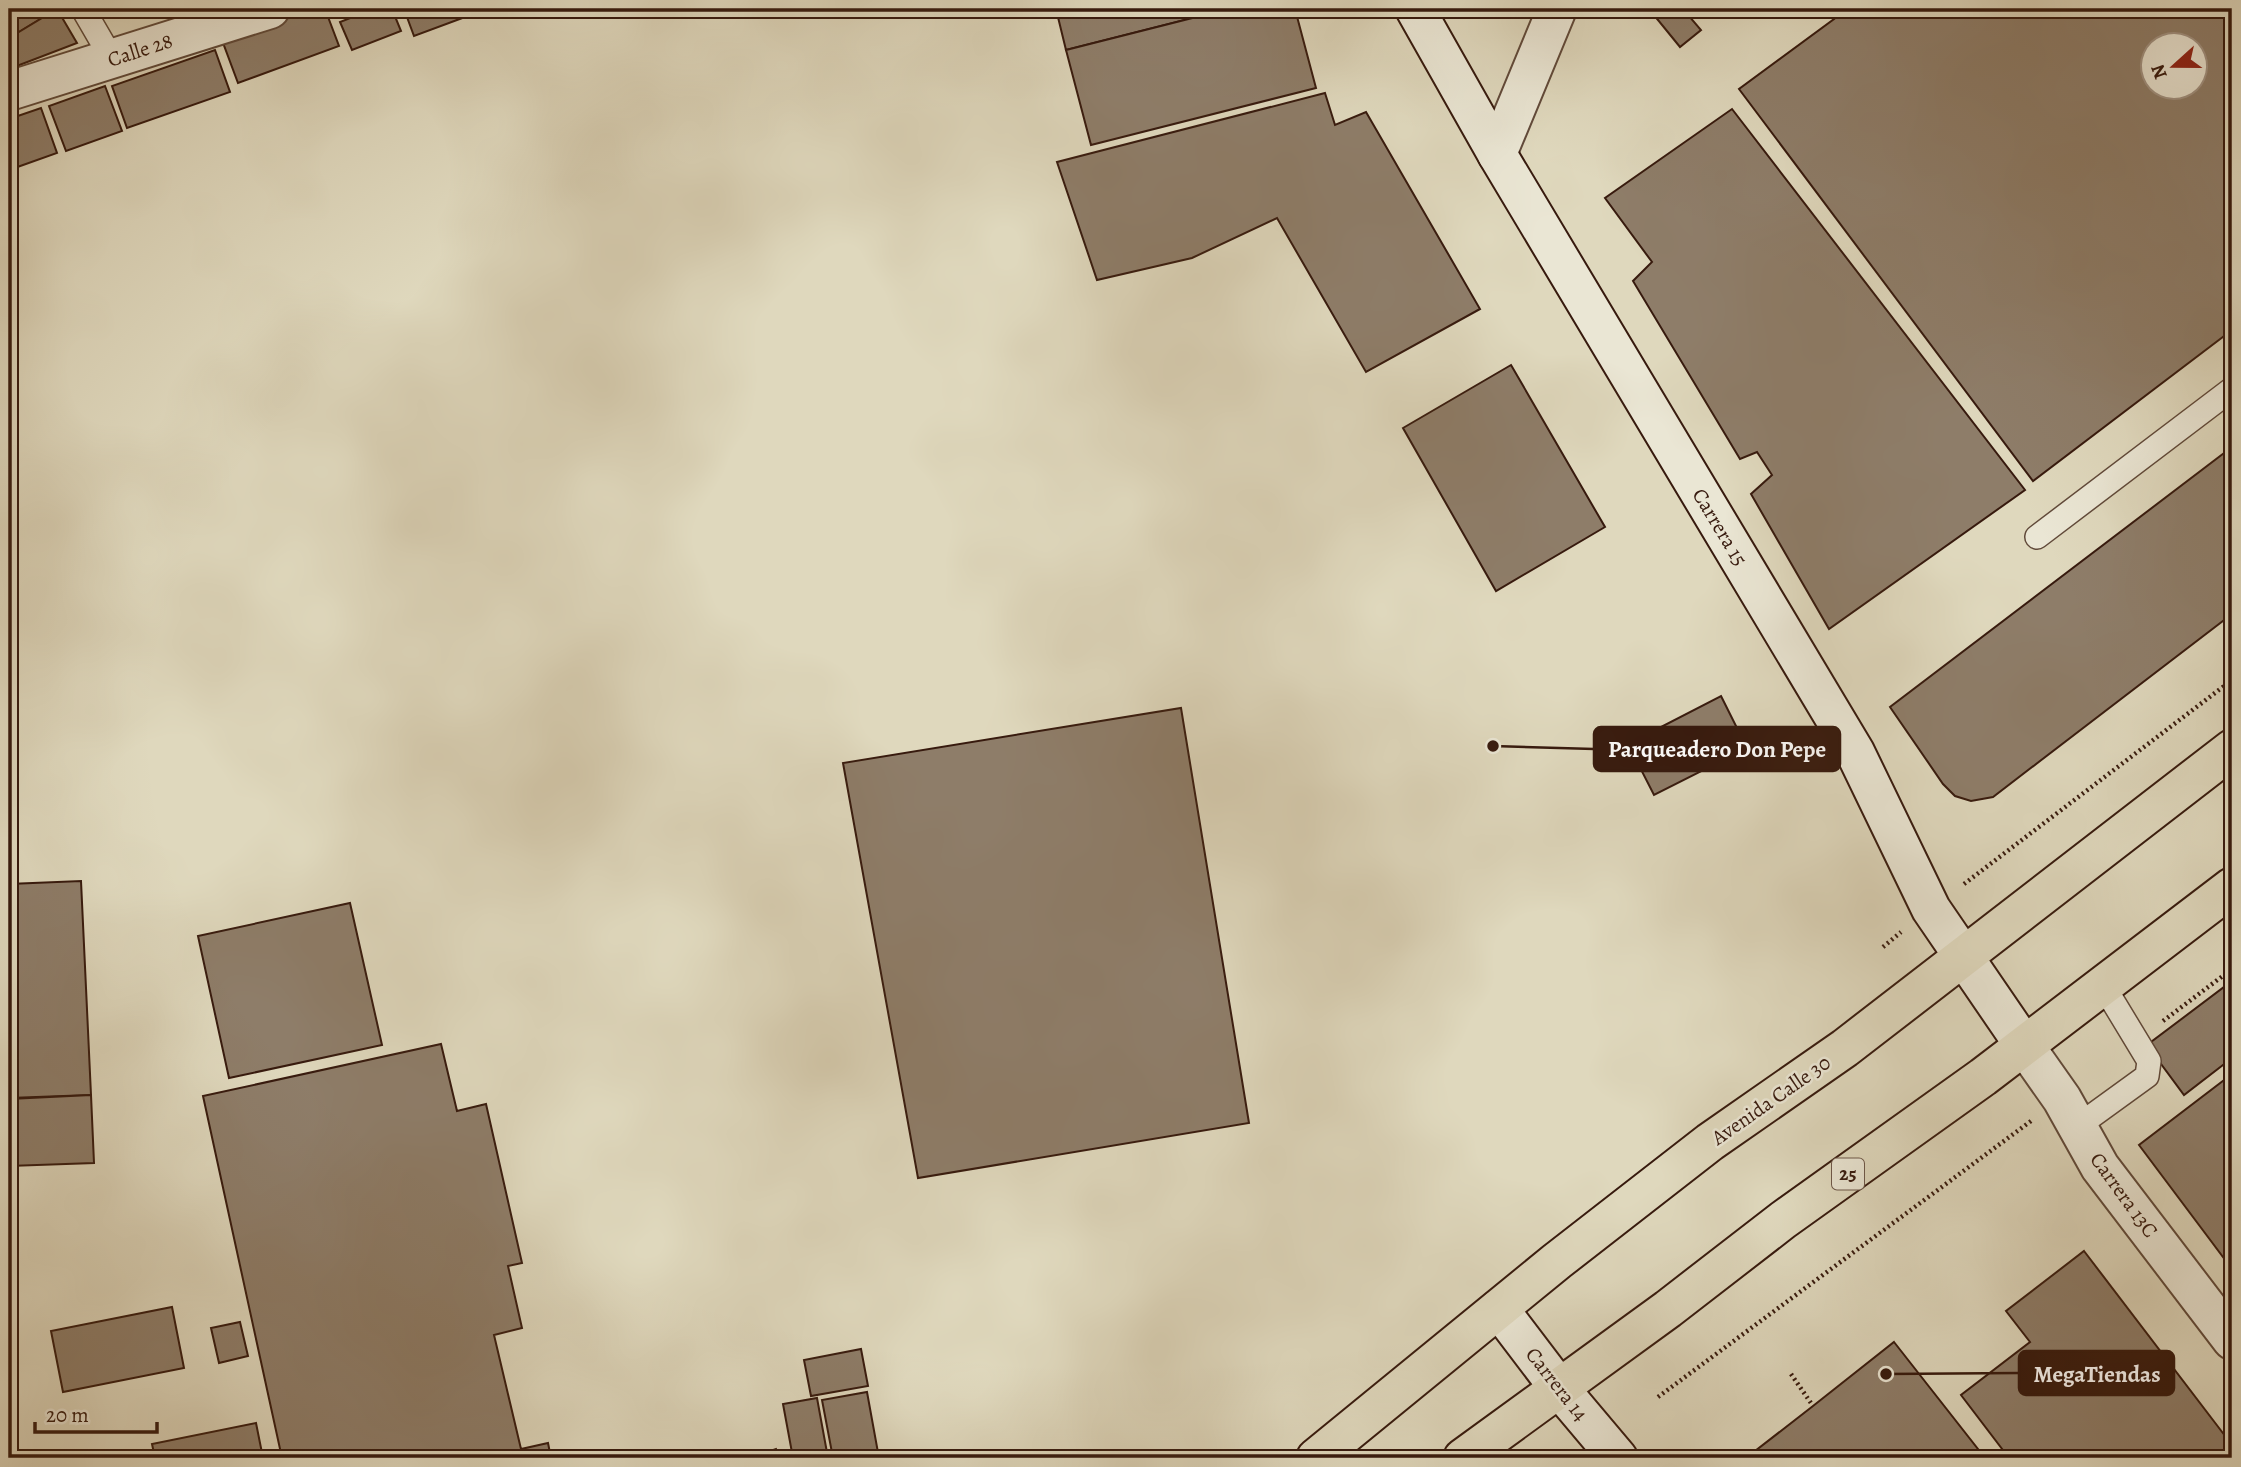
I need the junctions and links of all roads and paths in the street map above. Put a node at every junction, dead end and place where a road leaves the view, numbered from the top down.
1 (83, 9) edge
2 (270, 9) edge
3 (1415, 9) edge
4 (1557, 9) edge
5 (111, 59) junction
6 (9, 91) edge
7 (1497, 154) junction
8 (2232, 389) edge
9 (2037, 537) dead end
10 (2232, 680) edge
11 (2232, 749) edge
12 (1970, 879) dead end
13 (2232, 887) edge
14 (1964, 954) junction
15 (2232, 969) edge
16 (2103, 985) junction
17 (2137, 1040) junction
18 (2024, 1045) junction
19 (2078, 1126) junction
20 (2022, 1128) dead end
21 (1499, 1309) junction
22 (2232, 1340) edge
23 (1791, 1374) dead end
24 (1559, 1388) junction
25 (1658, 1397) dead end
26 (1813, 1406) dead end
27 (1316, 1458) edge
28 (1463, 1458) edge
29 (1618, 1458) edge

1 - 5 lane
2 - 5 street, Calle 28
3 - 7 street, Carrera 15
4 - 7 street
5 - 6 street, Calle 28
7 - 14 street, Carrera 15
8 - 9 lane
10 - 12 path
11 - 14 highway, Avenida Calle 30
13 - 16 highway, 25
14 - 18 street, Carrera 15
14 - 21 highway, Avenida Calle 30
15 - 17 path
16 - 17 lane
16 - 18 highway, 25
17 - 19 lane
18 - 19 street, Carrera 13C
18 - 24 highway, 25
19 - 22 street, Carrera 13C
20 - 25 path
21 - 24 street, Carrera 14
21 - 27 highway, Avenida Calle 30
23 - 26 path
24 - 28 highway, 25
24 - 29 street, Carrera 14

